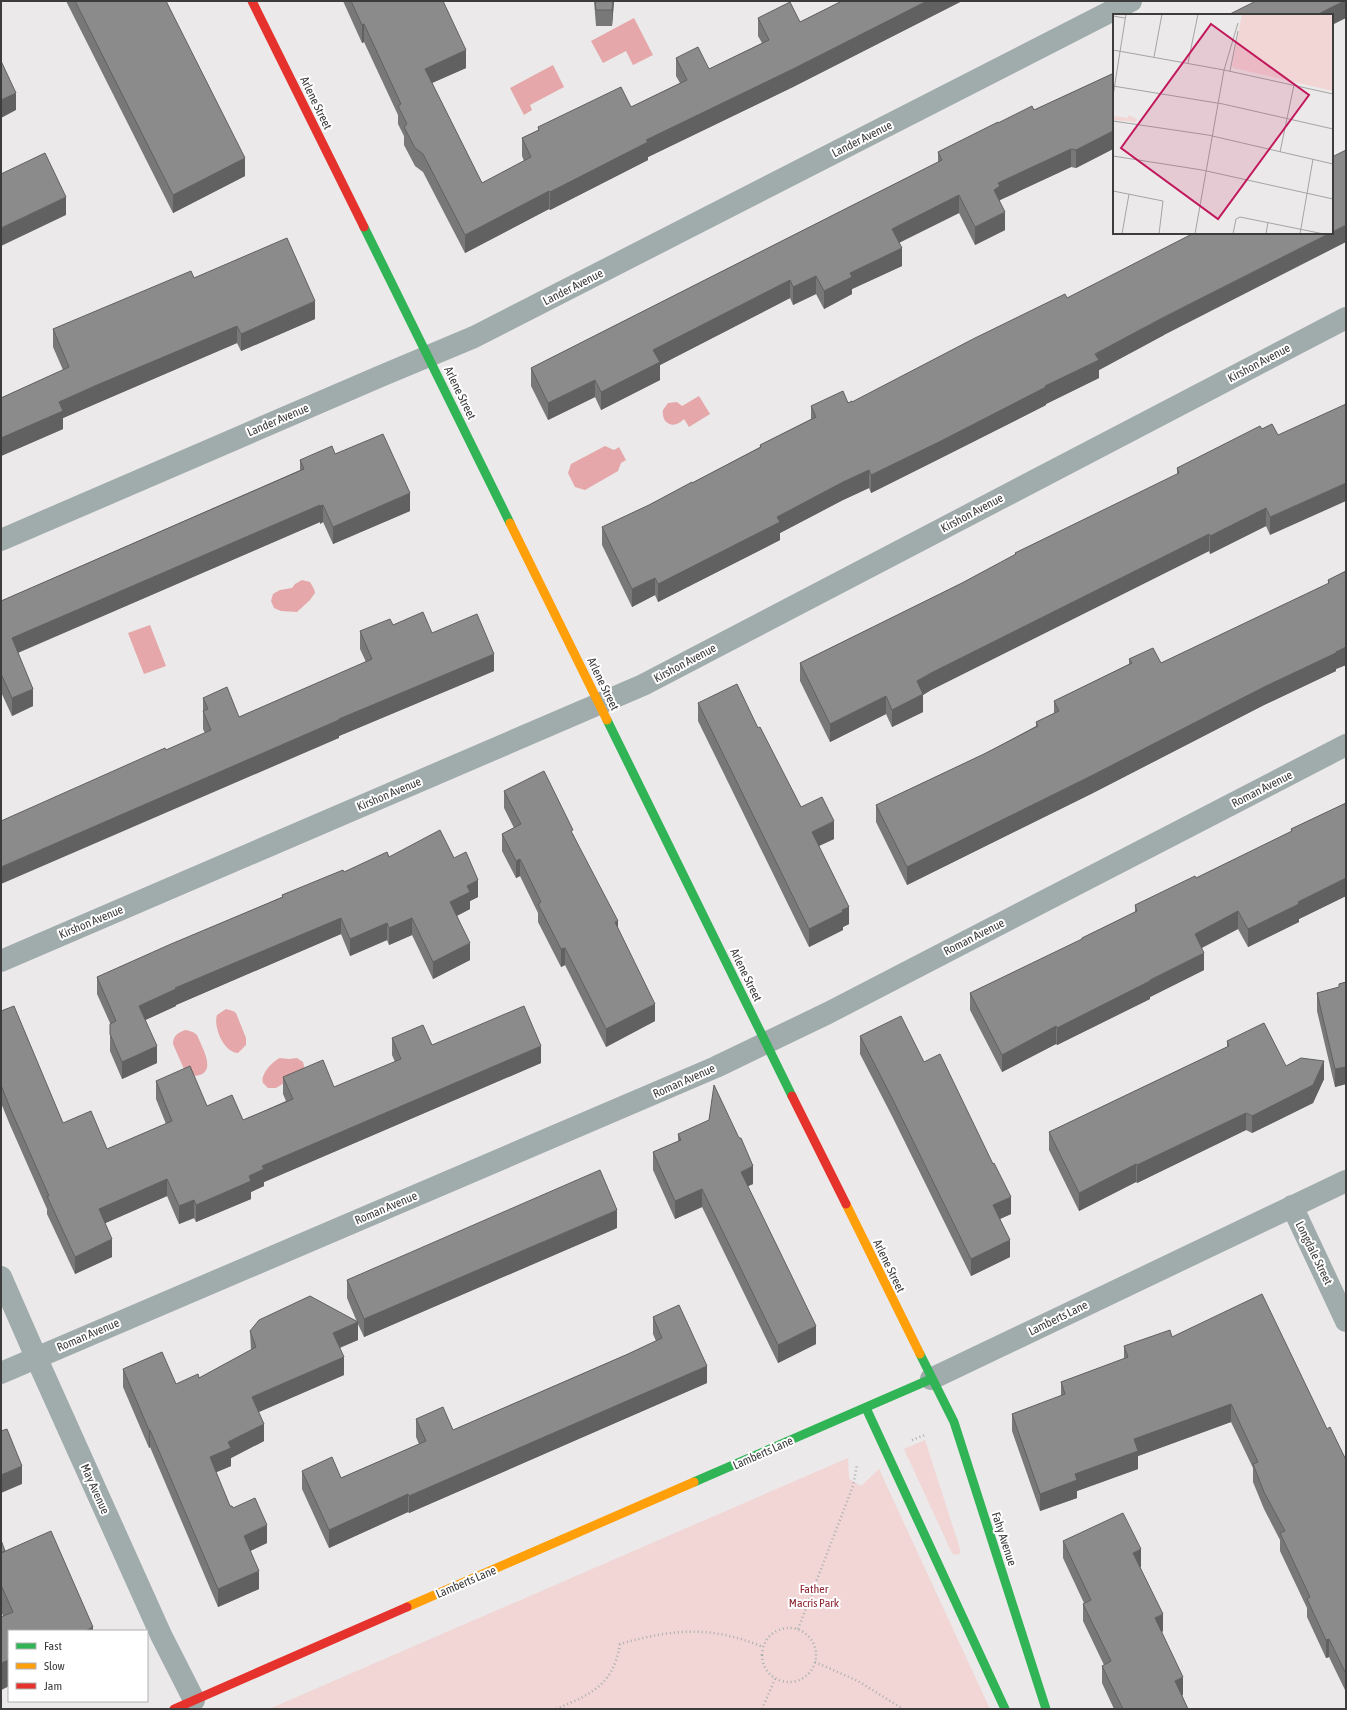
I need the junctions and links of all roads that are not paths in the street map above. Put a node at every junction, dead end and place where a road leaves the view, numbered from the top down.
1 (252, 1) edge
2 (1131, 1) edge
3 (1346, 318) edge
4 (429, 357) junction
5 (1, 540) edge
6 (599, 704) junction
7 (1346, 745) edge
8 (1, 961) edge
9 (766, 1043) junction
10 (1346, 1181) edge
11 (1292, 1206) junction
12 (1, 1277) edge
13 (1346, 1321) edge
14 (36, 1357) junction
15 (1, 1372) edge
16 (931, 1379) junction
17 (866, 1408) junction
18 (194, 1700) junction
19 (174, 1709) edge
20 (1005, 1709) edge
21 (1046, 1709) edge

1 - 4 street, Arlene Street
2 - 4 street, Lander Avenue
3 - 6 street, Kirshon Avenue
4 - 5 street, Lander Avenue
4 - 6 street, Arlene Street
6 - 8 street, Kirshon Avenue
6 - 9 street, Arlene Street
7 - 9 street, Roman Avenue
9 - 14 street, Roman Avenue
9 - 16 street, Arlene Street
10 - 11 street, Lamberts Lane
11 - 13 street, Longdale Street
11 - 16 street, Lamberts Lane
12 - 14 street, May Avenue
14 - 15 street, Roman Avenue
14 - 18 street, May Avenue
16 - 17 street, Lamberts Lane
16 - 21 street, Fahy Avenue
17 - 18 street, Lamberts Lane
17 - 20 street
18 - 19 street, Lamberts Lane

